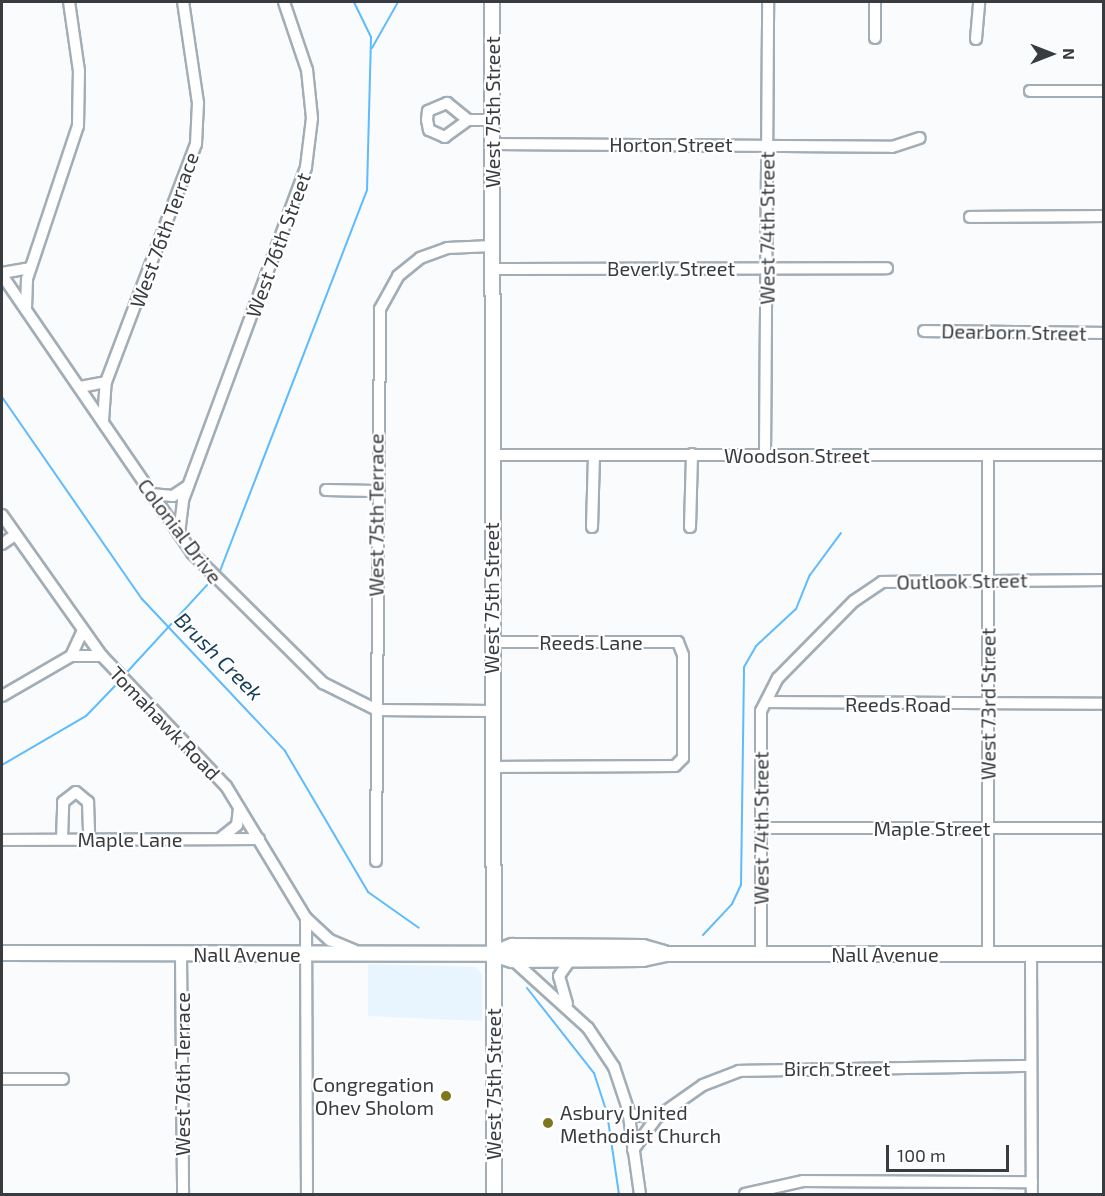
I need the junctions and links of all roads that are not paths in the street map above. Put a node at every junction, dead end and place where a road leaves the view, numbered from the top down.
1 (69, 2) edge
2 (183, 2) edge
3 (284, 2) edge
4 (492, 2) edge
5 (768, 2) edge
6 (875, 2) edge
7 (979, 2) edge
8 (875, 38) dead end
9 (976, 39) dead end
10 (1030, 91) dead end
11 (1104, 91) edge
12 (468, 120) dead end
13 (492, 120) junction
14 (920, 138) dead end
15 (492, 144) junction
16 (767, 146) junction
17 (1104, 216) edge
18 (970, 217) dead end
19 (492, 246) junction
20 (30, 268) junction
21 (767, 268) junction
22 (887, 268) dead end
23 (491, 270) junction
24 (2, 274) edge
25 (26, 308) junction
26 (924, 331) dead end
27 (1104, 333) edge
28 (106, 382) junction
29 (80, 387) junction
30 (103, 421) junction
31 (692, 454) junction
32 (765, 454) junction
33 (1104, 454) edge
34 (491, 455) junction
35 (594, 455) junction
36 (988, 455) junction
37 (189, 483) junction
38 (326, 490) dead end
39 (375, 491) junction
40 (151, 494) junction
41 (2, 515) edge
42 (592, 527) dead end
43 (690, 527) dead end
44 (15, 535) junction
45 (180, 537) junction
46 (2, 544) edge
47 (988, 580) junction
48 (1104, 580) edge
49 (82, 632) junction
50 (491, 642) junction
51 (72, 656) junction
52 (102, 656) junction
53 (2, 696) edge
54 (766, 702) junction
55 (1104, 704) edge
56 (988, 705) junction
57 (377, 710) junction
58 (491, 711) junction
59 (491, 767) junction
60 (238, 807) junction
61 (760, 828) junction
62 (1104, 828) edge
63 (987, 829) junction
64 (89, 838) junction
65 (62, 839) junction
66 (218, 839) junction
67 (259, 839) junction
68 (2, 840) edge
69 (376, 861) dead end
70 (306, 918) junction
71 (2, 953) edge
72 (182, 954) junction
73 (305, 954) junction
74 (366, 954) junction
75 (492, 954) junction
76 (666, 954) junction
77 (988, 954) junction
78 (1031, 954) junction
79 (1104, 954) edge
80 (760, 955) junction
81 (512, 960) junction
82 (570, 960) junction
83 (568, 1007) junction
84 (1031, 1066) junction
85 (2, 1079) edge
86 (63, 1079) dead end
87 (628, 1114) junction
88 (656, 1118) junction
89 (633, 1150) junction
90 (1032, 1182) junction
91 (183, 1194) edge
92 (307, 1194) edge
93 (494, 1194) edge
94 (640, 1194) edge
95 (745, 1194) edge
96 (1032, 1194) edge

1 - 20 street
2 - 28 street, West 76th Terrace
3 - 37 street, West 76th Street
4 - 13 main road, West 75th Street
5 - 16 street, West 74th Street
6 - 8 street
7 - 9 street
10 - 11 street
12 - 13 street
13 - 15 main road, West 75th Street
14 - 16 street, Horton Street
15 - 16 street, Horton Street
15 - 19 main road, West 75th Street
16 - 21 street, West 74th Street
17 - 18 street
19 - 23 main road, West 75th Street
19 - 39 street, West 75th Terrace
20 - 24 street
20 - 25 street
21 - 22 street, Beverly Street
21 - 23 street, Beverly Street
21 - 32 street, West 74th Street
23 - 34 main road, West 75th Street
24 - 25 street, Colonial Drive
25 - 29 street, Colonial Drive
26 - 27 street, Dearborn Street
28 - 29 street
28 - 30 street, West 76th Terrace
29 - 30 street, Colonial Drive
30 - 40 street, Colonial Drive
31 - 32 street, Woodson Street
31 - 35 street, Woodson Street
31 - 43 street
32 - 36 street, Woodson Street
33 - 36 street, Woodson Street
34 - 35 street, Woodson Street
34 - 50 main road, West 75th Street
35 - 42 street
36 - 47 street, West 73rd Street
37 - 40 street
37 - 45 street, West 76th Street
38 - 39 street
39 - 57 street, West 75th Terrace
40 - 45 street, Colonial Drive
41 - 44 street, Tomahawk Road
44 - 46 street
44 - 49 street, Tomahawk Road
45 - 57 street, Colonial Drive
47 - 48 street, Outlook Street
47 - 54 street, Outlook Street
47 - 56 street, West 73rd Street
49 - 51 street
49 - 52 street, Tomahawk Road
50 - 58 main road, West 75th Street
50 - 59 street, Reeds Lane
51 - 52 street
51 - 53 street
52 - 60 street, Tomahawk Road
54 - 56 street, Reeds Road
54 - 61 street, West 74th Street
55 - 56 street, Reeds Road
56 - 63 street, West 73rd Street
57 - 58 street, Colonial Drive
57 - 69 street, West 75th Terrace
58 - 59 main road, West 75th Street
59 - 75 main road, West 75th Street
60 - 66 street
60 - 67 street, Tomahawk Road
61 - 63 street, Maple Street
61 - 80 street, West 74th Street
62 - 63 street, Maple Street
63 - 77 street, West 73rd Street
64 - 65 street, Maple Lane
64 - 65 street
64 - 66 street, Maple Lane
65 - 68 street, Maple Lane
66 - 67 street, Maple Lane
67 - 70 street, Tomahawk Road
70 - 73 street
70 - 74 street, Tomahawk Road
71 - 72 main road, Nall Avenue
72 - 73 main road, Nall Avenue
72 - 91 street, West 76th Terrace
73 - 74 main road, Nall Avenue
73 - 92 street
74 - 75 main road, Nall Avenue
75 - 76 main road, Nall Avenue
75 - 81 main road, Nall Avenue
75 - 93 main road, West 75th Street
76 - 80 main road, Nall Avenue
76 - 82 main road, Nall Avenue
77 - 78 main road, Nall Avenue
77 - 80 main road, Nall Avenue
78 - 79 main road, Nall Avenue
78 - 84 street
81 - 82 main road, Nall Avenue
81 - 83 street
82 - 83 street
83 - 87 street
84 - 88 street, Birch Street
84 - 90 street
85 - 86 street
87 - 88 street
87 - 89 street
88 - 89 street, Birch Street
89 - 94 street
90 - 95 street
90 - 96 street

